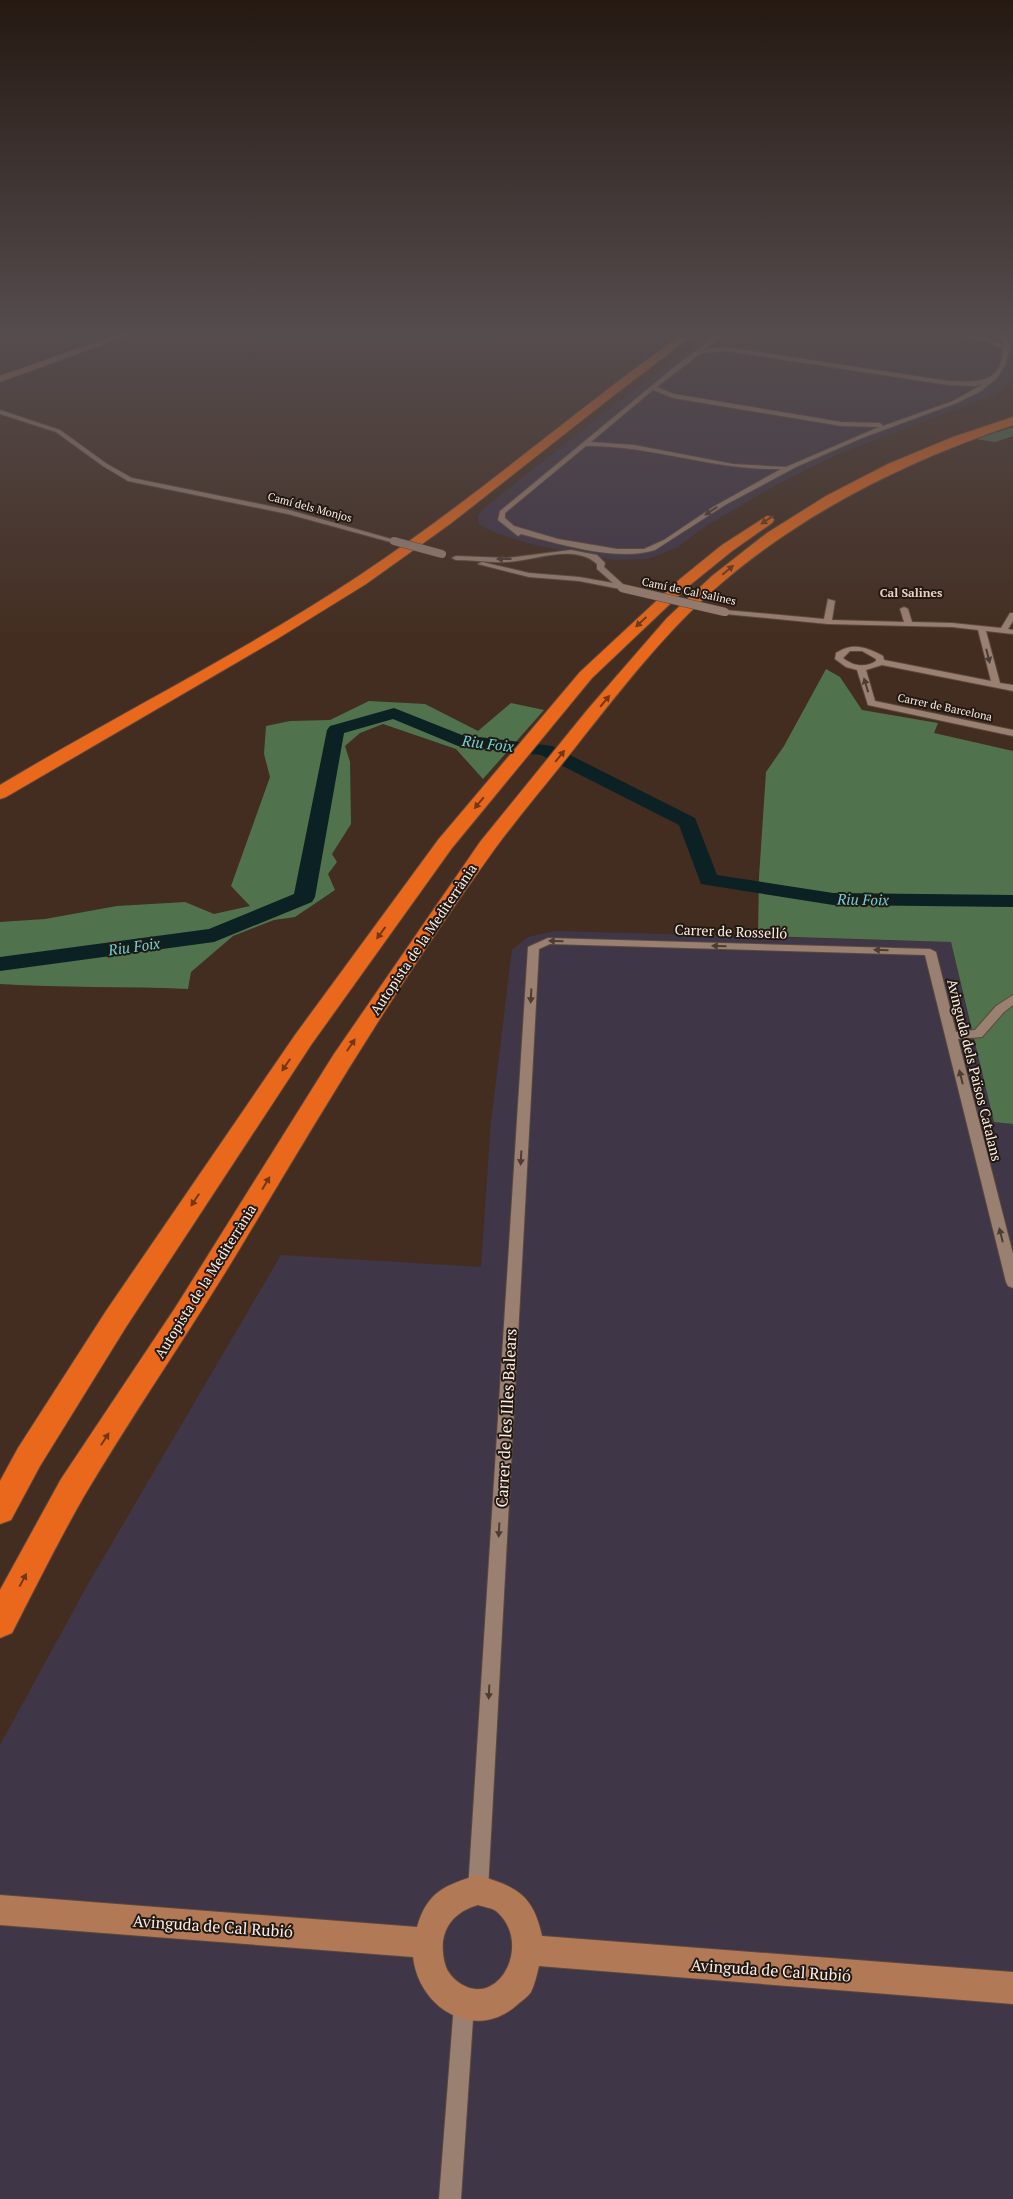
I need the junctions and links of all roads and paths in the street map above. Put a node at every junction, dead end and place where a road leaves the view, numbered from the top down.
1 (63, 435) edge
2 (557, 435) edge
3 (595, 435) joint
4 (856, 435) edge
5 (865, 435) edge
6 (943, 435) edge
7 (972, 435) edge
8 (857, 438) junction
9 (583, 444) junction
10 (614, 444) junction
11 (792, 466) junction
12 (747, 468) junction
13 (844, 476) dead end
14 (762, 481) junction
15 (780, 512) dead end
16 (512, 528) junction
17 (394, 542) joint
18 (635, 552) junction
19 (580, 553) junction
20 (589, 554) junction
21 (551, 555) junction
22 (456, 558) junction
23 (600, 567) junction
24 (565, 579) junction
25 (622, 588) junction
26 (830, 601) dead end
27 (904, 609) dead end
28 (938, 613) dead end
29 (1013, 615) edge
30 (828, 622) junction
31 (908, 624) junction
32 (941, 624) junction
33 (981, 628) junction
34 (1003, 631) junction
35 (1013, 632) edge
36 (880, 662) junction
37 (860, 668) junction
38 (996, 684) junction
39 (1013, 688) edge
40 (1013, 733) edge
41 (0, 793) edge
42 (534, 947) joint
43 (930, 952) joint
44 (1013, 999) edge
45 (951, 1036) junction
46 (1013, 1282) edge
47 (0, 1510) edge
48 (0, 1622) edge
49 (478, 1890) junction
50 (0, 1910) edge
51 (427, 1943) junction
52 (529, 1949) junction
53 (1013, 1988) edge
54 (464, 2004) junction
55 (450, 2199) edge

1 - 17 street, Camí dels Monjos
2 - 41 highway
3 - 9 street
3 - 10 street
4 - 8 street
5 - 8 street
6 - 13 highway
48 -> 7 highway, Autopista de la Mediterrània
8 - 11 street
9 - 10 street
9 - 16 street
10 - 12 street
11 - 12 street
11 - 14 street
12 - 14 street
14 -> 18 street
15 -> 47 highway
16 - 18 street
16 - 19 street
17 - 22 street, Camí de Cal Salines, bridge
18 - 20 street
19 - 20 street
19 - 21 street
20 - 23 street
21 -> 22 street
21 - 24 street
22 - 24 street, Camí de Cal Salines
23 - 24 street
23 - 25 street
24 - 25 street, Camí de Cal Salines
25 - 30 street, Camí de Cal Salines, bridge
26 - 30 street
27 - 31 street
28 - 32 street
29 - 34 street
30 - 31 street, Camí de Cal Salines
31 - 32 street, Camí de Cal Salines
32 - 33 street, Camí de Cal Salines
33 - 34 street, Camí de Cal Salines
33 -> 38 street
34 - 35 street, Camí de Cal Salines
36 - 37 street
36 - 37 street
36 - 38 street
40 -> 37 street, Carrer de Barcelona
38 - 39 street
43 -> 42 street, Carrer de Rosselló
42 -> 49 street, Carrer de les Illes Balears
43 - 45 street, Avinguda dels Països Catalans
44 - 45 street
46 -> 45 street, Avinguda dels Països Catalans
49 - 51 street
49 - 52 street
50 - 51 street, Avinguda de Cal Rubió
51 - 54 street
52 - 53 street, Avinguda de Cal Rubió
52 - 54 street
54 - 55 street

